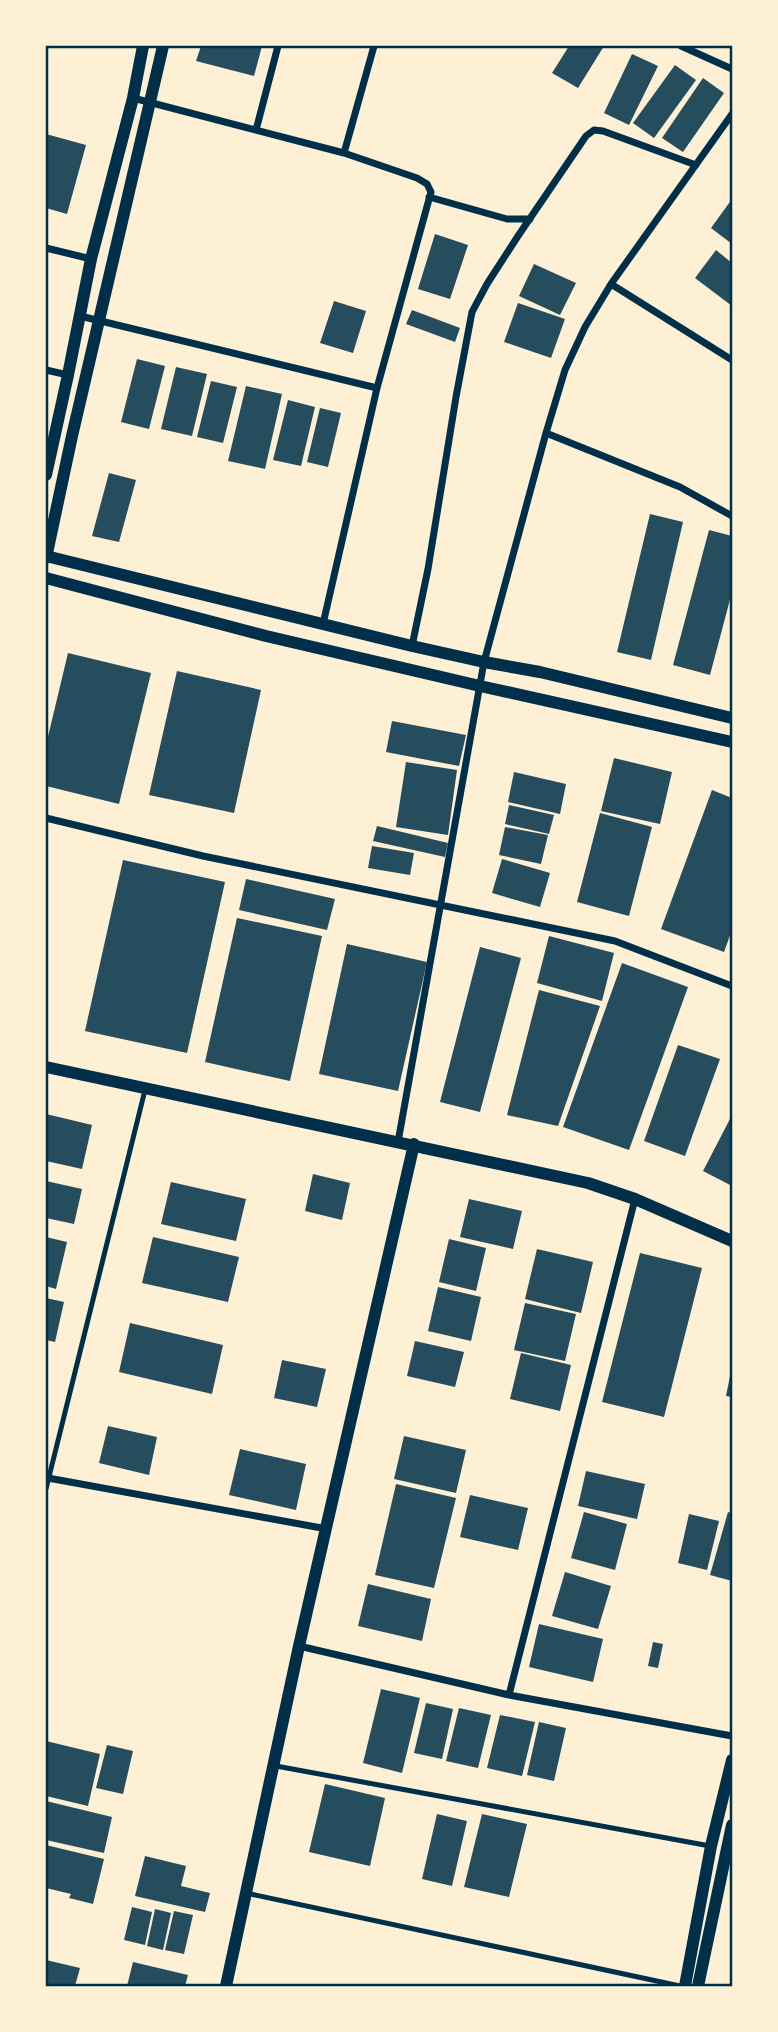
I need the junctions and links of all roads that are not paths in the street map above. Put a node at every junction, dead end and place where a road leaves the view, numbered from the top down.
1 (143, 46) edge
2 (163, 46) edge
3 (278, 46) edge
4 (374, 46) edge
5 (681, 46) edge
6 (733, 69) edge
7 (133, 98) junction
8 (150, 102) junction
9 (733, 114) edge
10 (256, 130) junction
11 (344, 153) junction
12 (696, 165) junction
13 (429, 197) junction
14 (530, 219) junction
15 (46, 248) edge
16 (91, 259) junction
17 (611, 285) junction
18 (80, 316) junction
19 (98, 320) junction
20 (733, 360) edge
21 (46, 370) edge
22 (68, 375) junction
23 (377, 388) junction
24 (546, 433) junction
25 (46, 475) edge
26 (733, 516) edge
27 (46, 557) edge
28 (46, 578) edge
29 (323, 624) junction
30 (412, 646) junction
31 (484, 662) junction
32 (480, 686) junction
33 (733, 718) edge
34 (733, 742) edge
35 (46, 818) edge
36 (441, 906) junction
37 (733, 986) edge
38 (46, 1067) edge
39 (145, 1090) junction
40 (398, 1142) junction
41 (414, 1144) junction
42 (635, 1199) junction
43 (733, 1241) edge
44 (48, 1478) junction
45 (46, 1489) edge
46 (327, 1529) junction
47 (299, 1646) junction
48 (509, 1695) junction
49 (733, 1736) edge
50 (733, 1760) edge
51 (272, 1765) junction
52 (733, 1825) edge
53 (711, 1846) junction
54 (246, 1893) junction
55 (226, 1986) edge
56 (682, 1986) edge
57 (698, 1986) edge

1 - 7 street
2 - 8 street
3 - 10 street
4 - 11 street
5 - 6 street
7 - 8 street
7 - 16 street
8 - 10 street
8 - 19 street
9 - 12 street
10 - 11 street
11 - 13 street
12 - 14 street
12 - 17 street
13 - 14 street
13 - 23 street
14 - 30 street
15 - 16 street
16 - 18 street
17 - 20 street
17 - 24 street
18 - 19 street
18 - 22 street
19 - 23 street
19 - 27 street
21 - 22 street
22 - 25 street
23 - 29 street
24 - 26 street
24 - 31 street
27 - 29 street
28 - 32 street
29 - 30 street
30 - 31 street
31 - 32 street
31 - 33 street
32 - 34 street
32 - 36 street
35 - 36 street
36 - 37 street
36 - 40 street
38 - 39 street
39 - 40 street
39 - 44 lane
40 - 41 street
41 - 42 street
41 - 46 street
42 - 43 street
42 - 48 street
44 - 45 lane
44 - 46 street
46 - 47 street
47 - 48 street
47 - 51 street
48 - 49 street
50 - 53 street
51 - 53 lane
51 - 54 street
52 - 57 street
53 - 56 street
54 - 55 street
54 - 56 lane

